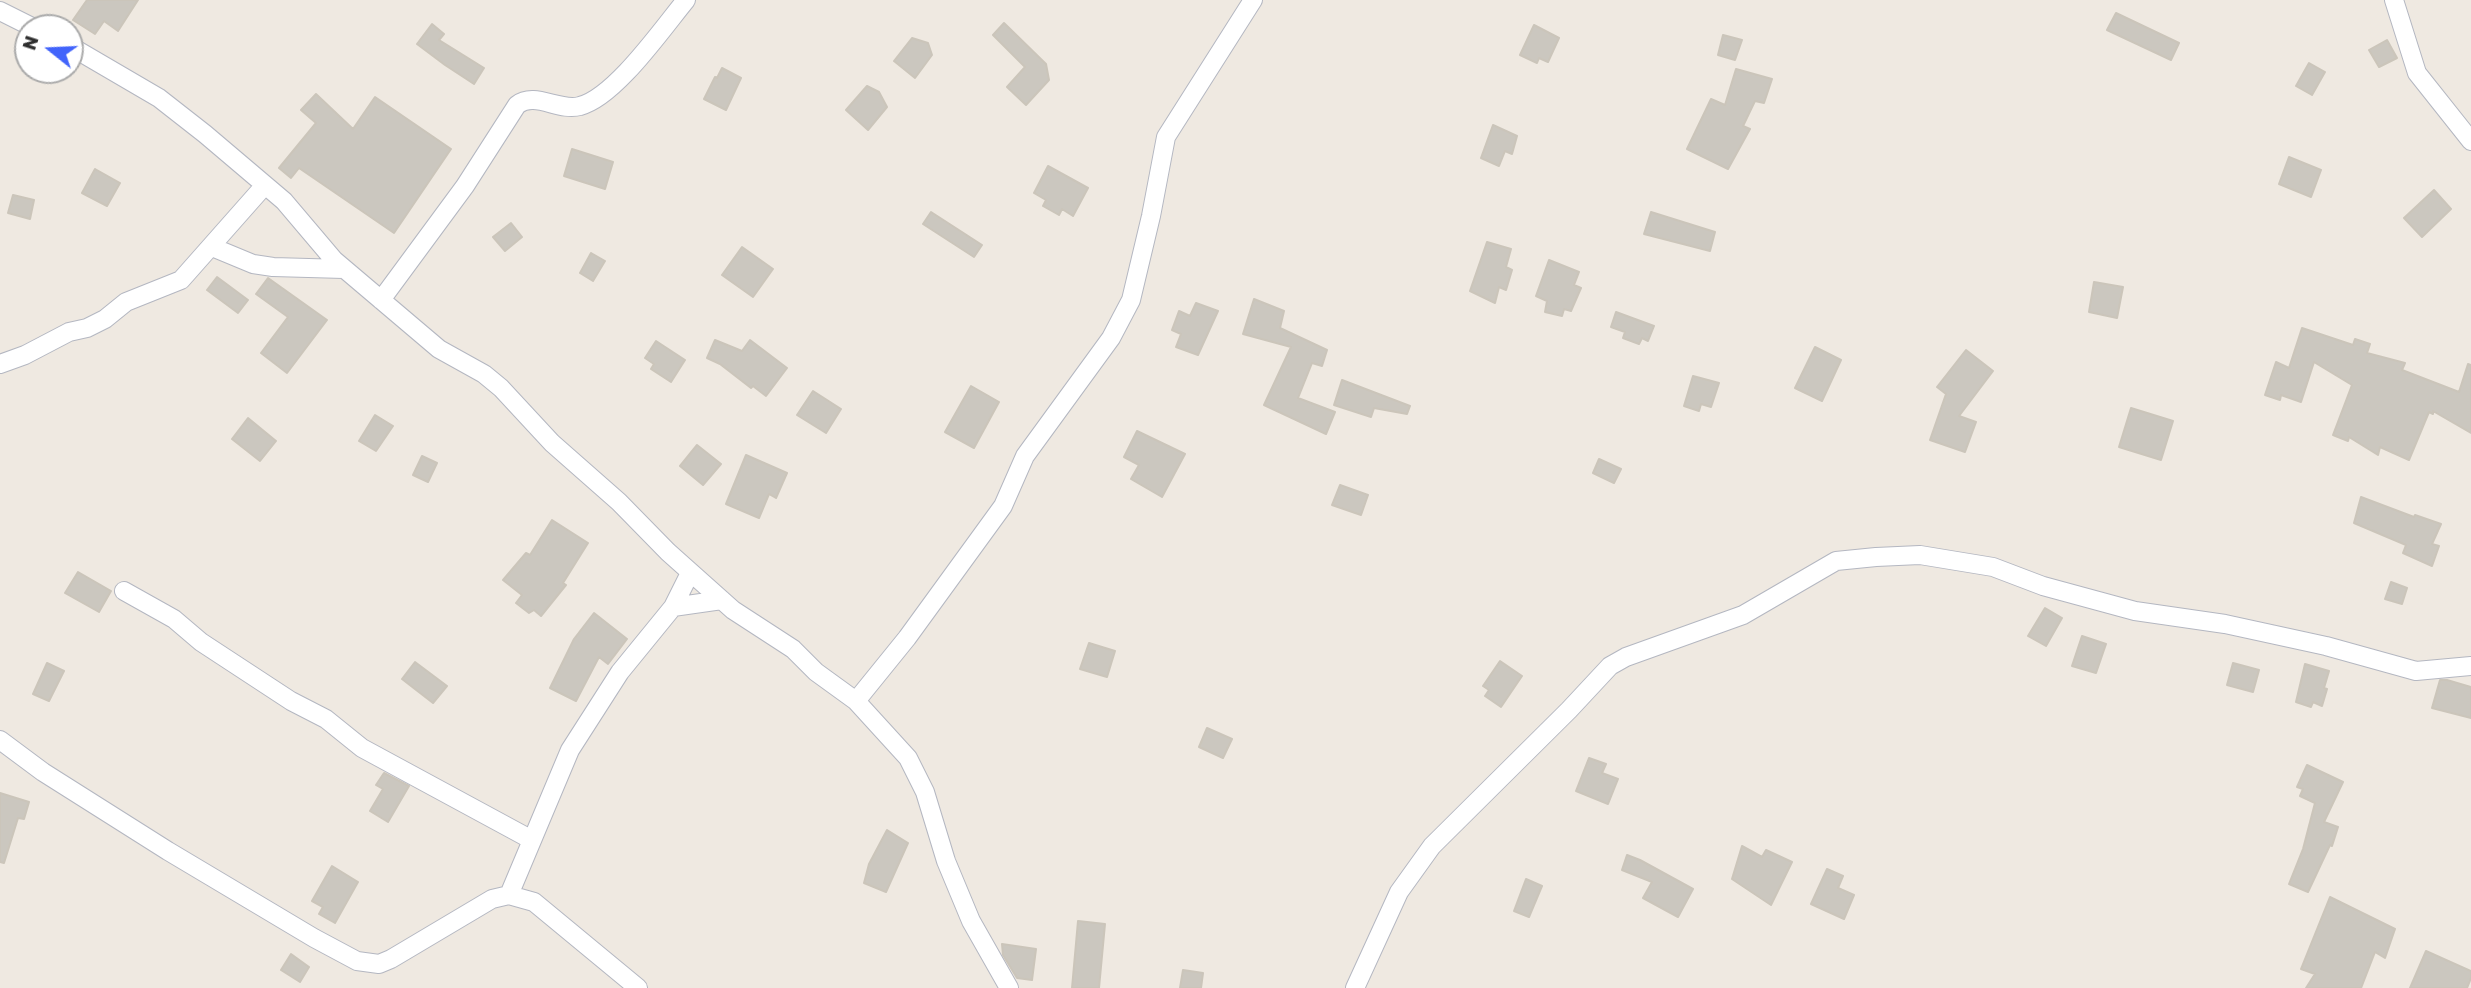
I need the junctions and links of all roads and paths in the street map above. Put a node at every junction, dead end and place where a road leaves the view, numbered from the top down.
1 (686, 0) edge
2 (1254, 0) edge
3 (2394, 0) edge
4 (84, 54) edge
5 (2471, 141) edge
6 (265, 185) junction
7 (212, 247) junction
8 (344, 269) junction
9 (381, 300) junction
10 (0, 364) edge
11 (691, 573) junction
12 (124, 591) dead end
13 (722, 600) junction
14 (673, 607) junction
15 (2471, 666) edge
16 (856, 701) junction
17 (0, 740) edge
18 (532, 840) junction
19 (509, 895) junction
20 (638, 988) edge
21 (1009, 988) edge
22 (1355, 988) edge

1 - 9 street
2 - 16 street
3 - 5 street
4 - 6 street
6 - 7 street
6 - 8 street
7 - 8 street
7 - 10 street
8 - 9 street
9 - 11 street
11 - 13 street
11 - 14 street
12 - 18 street
13 - 14 street
13 - 16 street
14 - 18 street
15 - 22 street
16 - 21 street
17 - 19 street
18 - 19 street
19 - 20 street

